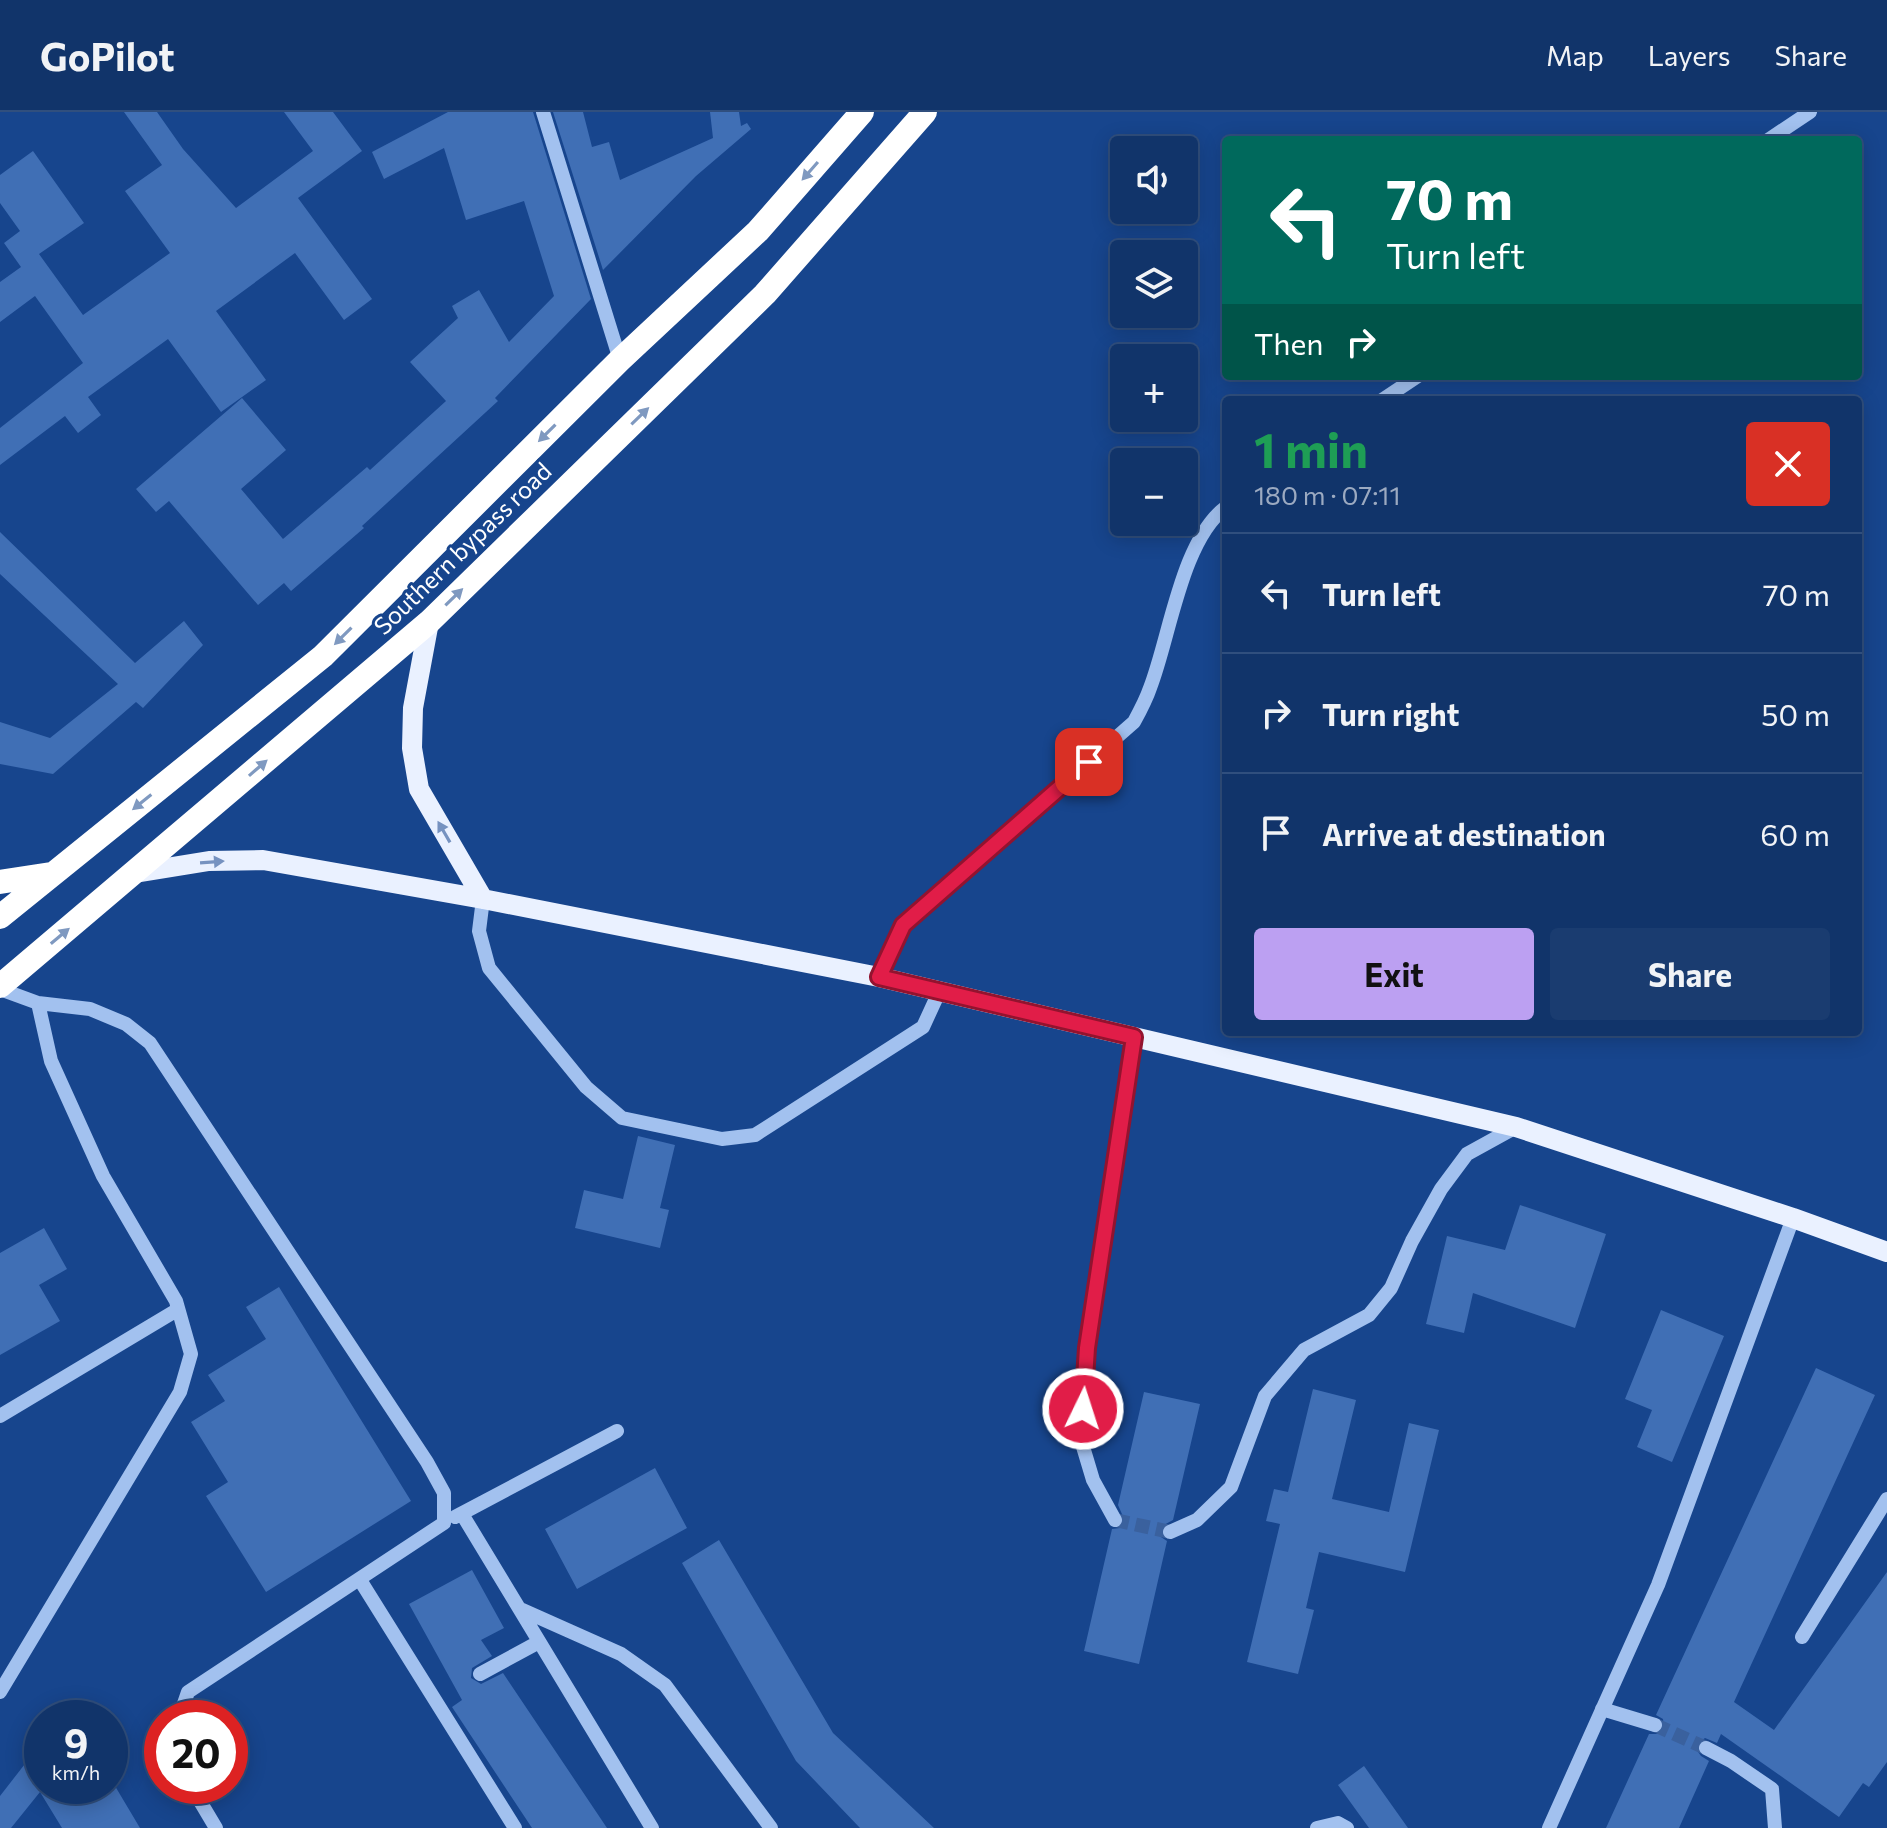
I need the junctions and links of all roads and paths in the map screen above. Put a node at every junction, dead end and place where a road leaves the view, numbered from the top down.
1 (543, 112) edge
2 (862, 112) edge
3 (925, 112) edge
4 (1810, 112) edge
5 (1774, 136) edge
6 (620, 360) junction
7 (1412, 380) edge
8 (1388, 396) edge
9 (1222, 510) edge
10 (429, 622) junction
11 (135, 873) junction
12 (53, 874) junction
13 (0, 882) edge
14 (483, 899) junction
15 (0, 917) edge
16 (879, 977) junction
17 (0, 987) edge
18 (940, 990) junction
19 (38, 1003) junction
20 (1134, 1037) junction
21 (1516, 1127) junction
22 (1793, 1218) junction
23 (1887, 1252) edge
24 (177, 1310) junction
25 (0, 1416) edge
26 (617, 1431) dead end
27 (1887, 1499) edge
28 (462, 1514) junction
29 (1115, 1520) dead end
30 (444, 1523) junction
31 (1170, 1532) tunnel mouth
32 (360, 1580) junction
33 (519, 1608) junction
34 (1802, 1637) dead end
35 (539, 1642) junction
36 (480, 1674) dead end
37 (0, 1692) edge
38 (185, 1700) edge
39 (1602, 1709) junction
40 (1655, 1725) tunnel mouth
41 (1706, 1748) tunnel mouth
42 (202, 1804) edge
43 (216, 1828) edge
44 (515, 1828) edge
45 (652, 1828) edge
46 (771, 1828) edge
47 (1317, 1828) edge
48 (1347, 1828) edge
49 (1549, 1828) edge
50 (1775, 1828) edge

1 - 6 street
2 -> 6 highway, Southern bypass road
10 -> 3 highway, Southern bypass road
4 - 5 street
6 -> 12 highway, Southern bypass road
7 - 8 street
9 - 16 street
11 -> 10 highway, Southern bypass road
14 -> 10 main road
11 -> 14 main road
17 -> 11 highway, Southern bypass road
12 - 13 highway
12 - 15 highway, Southern bypass road
14 - 16 main road
14 - 18 street
16 - 18 main road
17 - 19 street
18 - 20 main road
19 - 24 street
19 - 30 street
20 - 21 main road
20 - 29 street
21 - 22 main road
21 - 31 street
22 - 23 main road
22 - 39 street
24 - 25 street
24 - 37 street
26 - 28 street
27 - 34 street
28 - 30 street
28 - 33 street
30 - 32 street
32 - 38 street
32 - 44 street
33 - 35 street
33 - 46 street
35 - 36 street
35 - 45 street
39 - 40 street
39 - 49 street
41 - 50 street
42 - 43 street
47 - 48 street

